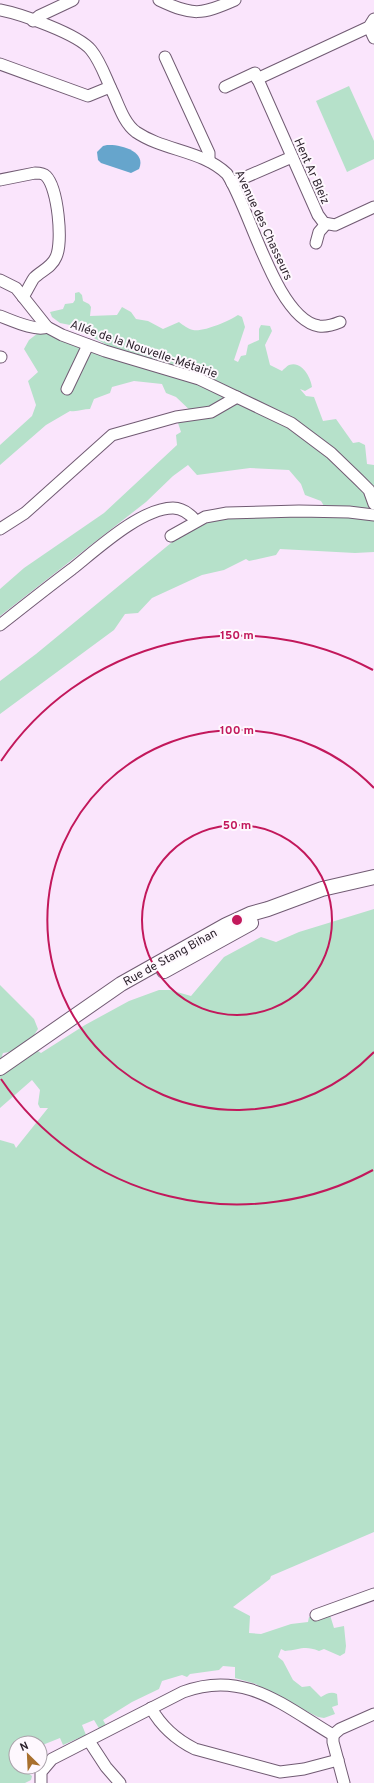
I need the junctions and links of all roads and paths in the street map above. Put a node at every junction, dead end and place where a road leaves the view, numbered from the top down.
1 (73, 0) edge
2 (159, 0) edge
3 (235, 0) edge
4 (0, 10) edge
5 (33, 21) junction
6 (372, 23) edge
7 (374, 38) edge
8 (165, 58) dead end
9 (0, 64) edge
10 (257, 78) junction
11 (110, 87) junction
12 (225, 87) dead end
13 (292, 157) junction
14 (209, 161) junction
15 (0, 180) edge
16 (232, 183) junction
17 (374, 207) edge
18 (326, 224) junction
19 (316, 243) dead end
20 (0, 280) edge
21 (23, 297) junction
22 (0, 316) edge
23 (340, 322) dead end
24 (47, 326) junction
25 (88, 345) junction
26 (67, 389) dead end
27 (237, 397) junction
28 (374, 504) edge
29 (374, 515) edge
30 (196, 521) junction
31 (0, 529) edge
32 (171, 536) dead end
33 (0, 625) edge
34 (374, 877) edge
35 (0, 1068) edge
36 (374, 1594) edge
37 (316, 1615) dead end
38 (151, 1708) junction
39 (374, 1714) edge
40 (333, 1735) junction
41 (89, 1741) junction
42 (338, 1760) junction
43 (41, 1783) edge
44 (120, 1783) edge
45 (344, 1783) edge

1 - 5 street
2 - 3 street
4 - 5 street, Avenue des Chasseurs
5 - 11 street, Avenue des Chasseurs
6 - 7 street
6 - 10 street
8 - 14 street
9 - 11 street
10 - 12 street
10 - 13 street, Hent Ar Bleiz
11 - 14 street, Avenue des Chasseurs
13 - 16 street, Hent Ar Bleiz
13 - 18 street, Hent Ar Bleiz
14 - 16 street, Avenue des Chasseurs
15 - 21 street
16 - 23 street, Avenue des Chasseurs
17 - 18 street
18 - 19 street
20 - 21 street, Allée de la Nouvelle-Métairie
21 - 24 street, Allée de la Nouvelle-Métairie
22 - 24 street
24 - 25 street, Allée de la Nouvelle-Métairie
25 - 26 street
25 - 27 street, Allée de la Nouvelle-Métairie
27 - 28 street, Allée de la Nouvelle-Métairie
27 - 31 street
29 - 30 street
30 - 32 street
30 - 33 street
34 - 35 street, Rue de Stang Bihan
36 - 37 street
38 - 40 street
38 - 41 street
38 - 42 street
39 - 40 street
40 - 42 street
41 - 43 street
41 - 44 street
42 - 45 street

